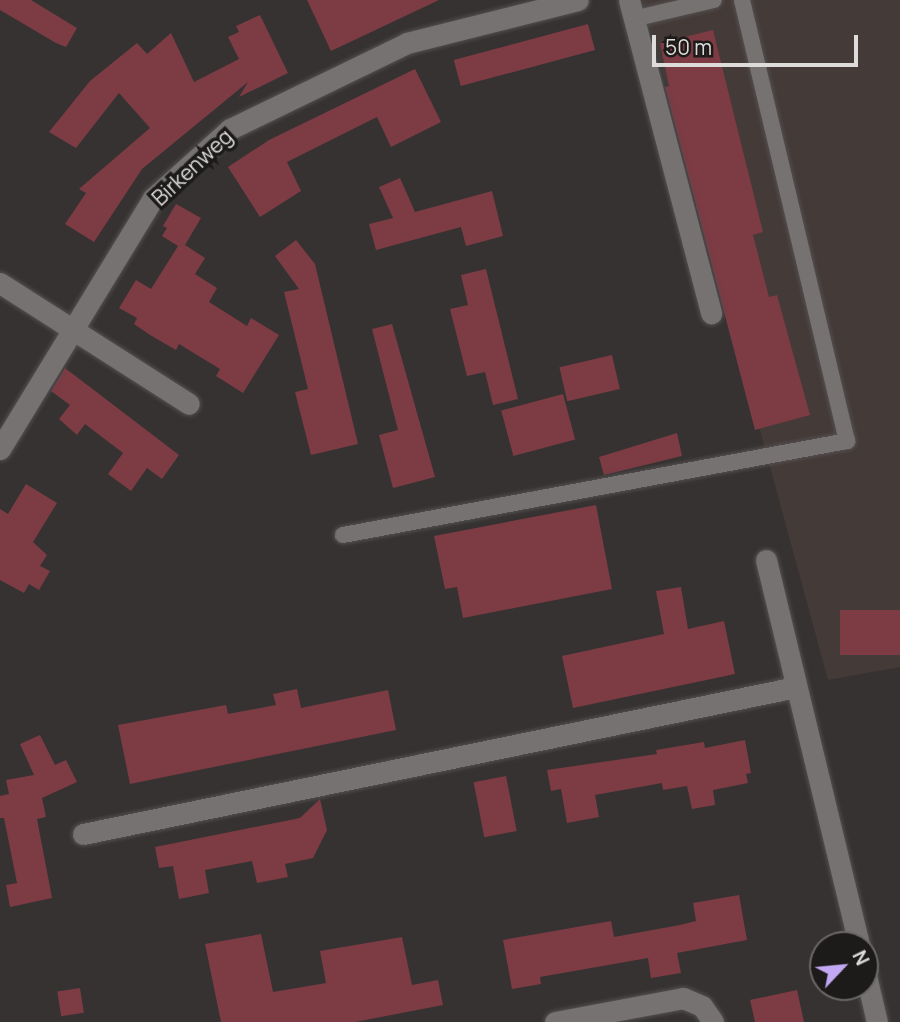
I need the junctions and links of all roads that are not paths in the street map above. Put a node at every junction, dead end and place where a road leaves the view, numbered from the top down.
1 (578, 0) edge
2 (714, 0) edge
3 (742, 0) edge
4 (631, 10) edge
5 (0, 283) edge
6 (711, 313) dead end
7 (74, 329) junction
8 (189, 404) dead end
9 (0, 449) edge
10 (343, 535) dead end
11 (766, 560) dead end
12 (796, 687) junction
13 (83, 834) dead end
14 (856, 931) edge
15 (872, 1001) edge
16 (555, 1022) edge
17 (713, 1022) edge
18 (877, 1022) edge

1 - 7 street, Birkenweg
2 - 4 lane
3 - 10 lane
4 - 6 street
5 - 7 street
7 - 8 street
7 - 9 street, Birkenweg
11 - 12 street
12 - 13 street
12 - 14 street
15 - 18 street
16 - 17 street

